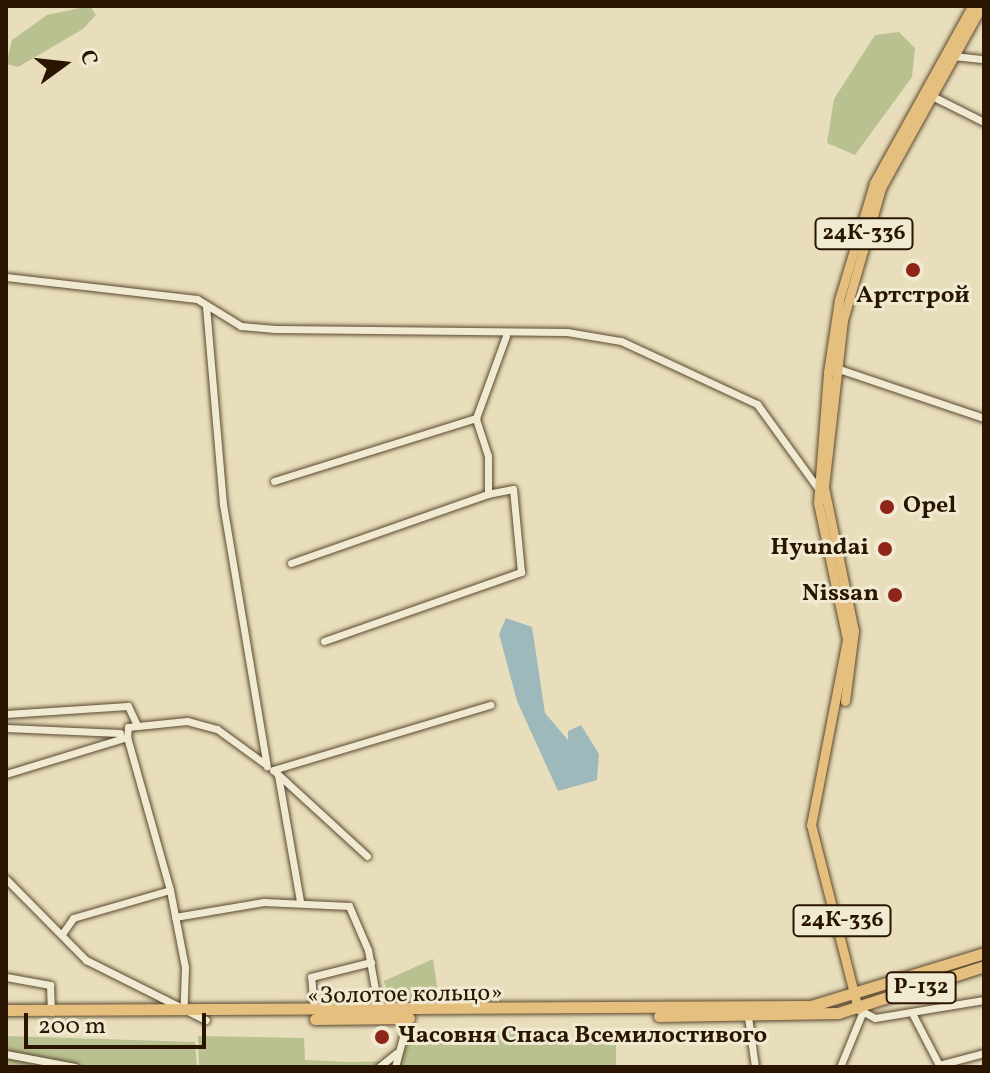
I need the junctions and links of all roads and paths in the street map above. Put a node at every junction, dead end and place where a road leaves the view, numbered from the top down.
1 (972, 6) edge
2 (982, 6) edge
3 (965, 35) junction
4 (974, 53) junction
5 (953, 56) junction
6 (984, 59) edge
7 (930, 95) junction
8 (984, 122) edge
9 (6, 277) edge
10 (206, 306) junction
11 (506, 336) junction
12 (836, 368) junction
13 (476, 418) junction
14 (984, 418) edge
15 (274, 481) dead end
16 (821, 487) junction
17 (488, 494) junction
18 (291, 563) dead end
19 (324, 641) dead end
20 (490, 705) dead end
21 (6, 714) edge
22 (137, 725) junction
23 (6, 728) edge
24 (124, 735) junction
25 (273, 770) junction
26 (6, 774) edge
27 (367, 856) dead end
28 (6, 879) edge
29 (170, 890) junction
30 (300, 901) junction
31 (175, 917) junction
32 (62, 934) junction
33 (984, 953) edge
34 (371, 962) junction
35 (984, 966) edge
36 (6, 977) edge
37 (984, 1000) edge
38 (184, 1005) junction
39 (860, 1005) junction
40 (6, 1010) edge
41 (314, 1011) junction
42 (379, 1011) junction
43 (51, 1012) junction
44 (751, 1014) junction
45 (913, 1015) junction
46 (202, 1016) junction
47 (6, 1018) edge
48 (408, 1018) junction
49 (398, 1052) junction
50 (984, 1053) edge
51 (6, 1054) edge
52 (75, 1067) edge
53 (379, 1067) edge
54 (395, 1067) edge
55 (755, 1067) edge
56 (840, 1067) edge

1 - 16 main road, 24К-336
2 - 3 main road, 24К-336
3 - 4 street
3 - 5 main road, 24К-336
4 - 5 street
4 - 6 street
5 - 7 main road, 24К-336
7 - 8 street
7 - 12 main road, 24К-336
9 - 10 street
10 - 11 street
10 - 25 street
11 - 13 street
11 - 16 street
12 - 14 street
12 - 16 main road, 24К-336
13 - 15 street
13 - 17 street
16 - 39 main road, 24К-336
17 - 18 street
17 - 19 street
20 - 25 street
21 - 22 street
22 - 24 street
22 - 25 street
23 - 24 street
24 - 26 street
24 - 29 street
25 - 27 street
25 - 30 street
28 - 32 street
29 - 31 street
29 - 32 street
30 - 31 street
30 - 34 street
31 - 38 street
32 - 38 street
33 - 39 highway, Р-132
34 - 41 street
34 - 42 street
35 - 39 highway, Р-132
36 - 43 street
37 - 45 street
38 - 46 street
39 - 44 highway, Р-132
39 - 45 street
39 - 56 street
40 - 43 highway, «Золотое кольцо» / Р-132
41 - 42 highway, «Золотое кольцо» / Р-132
41 - 46 highway, «Золотое кольцо» / Р-132
42 - 44 highway, «Золотое кольцо» / Р-132
43 - 46 highway, «Золотое кольцо» / Р-132
44 - 48 highway, «Золотое кольцо» / Р-132
44 - 55 street
45 - 50 street
46 - 47 highway, «Золотое кольцо» / Р-132
46 - 48 highway, «Золотое кольцо» / Р-132
48 - 49 street
49 - 53 street
49 - 54 street
51 - 52 street

